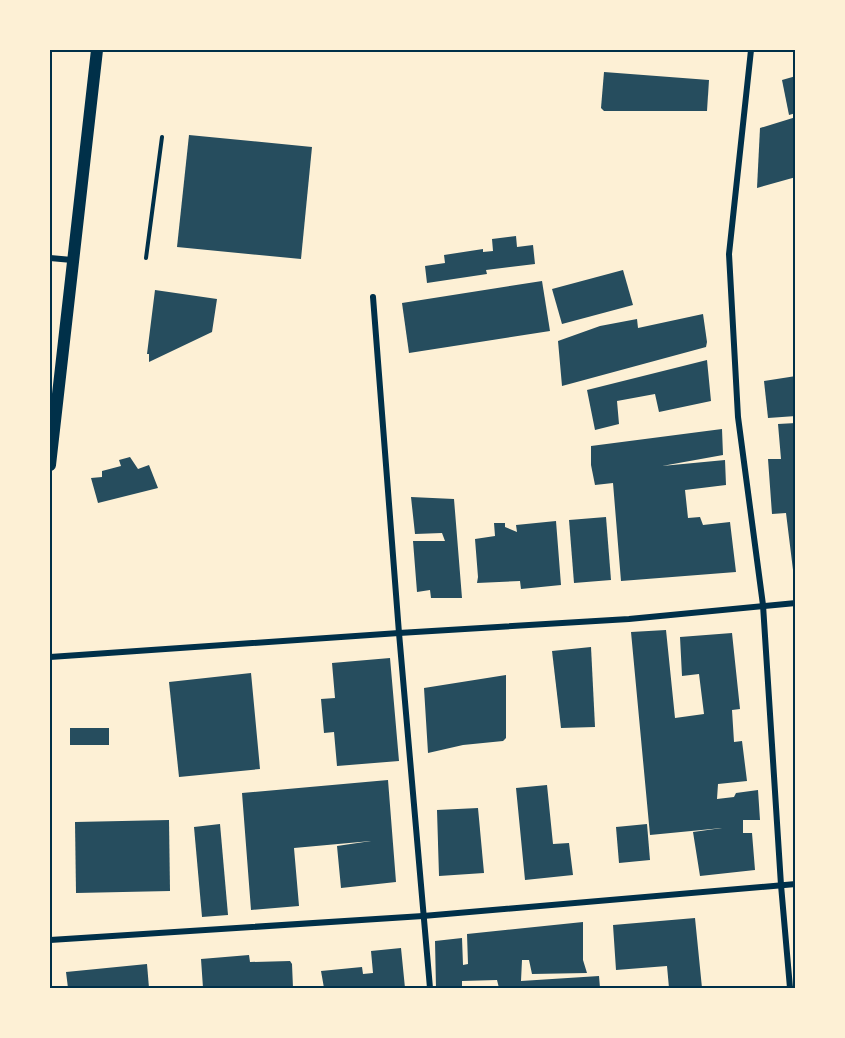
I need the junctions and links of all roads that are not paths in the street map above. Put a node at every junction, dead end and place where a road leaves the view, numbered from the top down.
1 (97, 50) edge
2 (751, 50) edge
3 (162, 137) dead end
4 (50, 258) edge
5 (146, 258) dead end
6 (72, 260) junction
7 (373, 297) dead end
8 (50, 465) edge
9 (795, 603) edge
10 (763, 605) junction
11 (399, 633) junction
12 (50, 657) edge
13 (795, 884) edge
14 (781, 885) junction
15 (423, 916) junction
16 (50, 940) edge
17 (430, 988) edge
18 (790, 988) edge

1 - 6 main road
2 - 10 street
3 - 5 lane
4 - 6 street
6 - 8 main road
7 - 11 street
9 - 10 street
10 - 11 street
10 - 14 street
11 - 12 street
11 - 15 street
13 - 14 street
14 - 15 street
14 - 18 street
15 - 16 street
15 - 17 street

